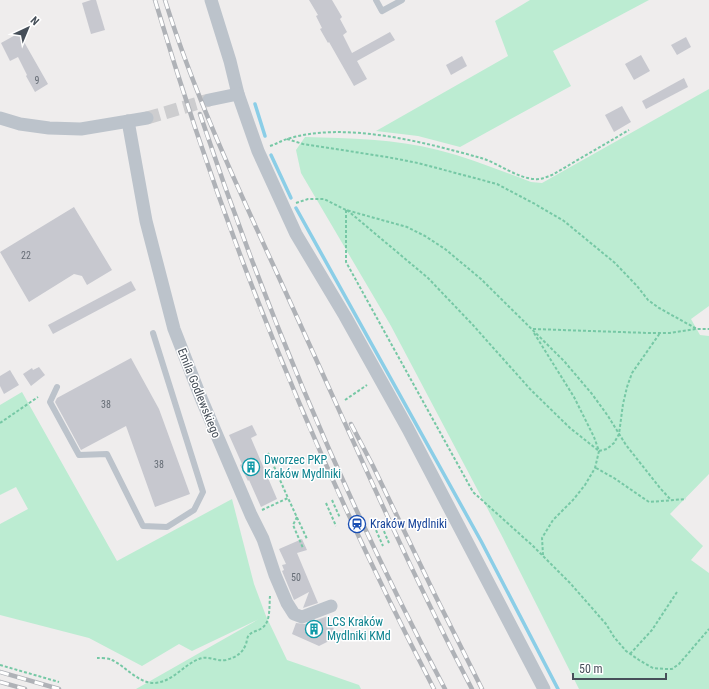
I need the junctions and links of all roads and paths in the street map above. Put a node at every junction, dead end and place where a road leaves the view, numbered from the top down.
1 (212, 0) edge
2 (376, 0) edge
3 (402, 0) edge
4 (238, 94) junction
5 (209, 100) tunnel mouth
6 (0, 118) edge
7 (147, 118) tunnel mouth
8 (128, 121) junction
9 (629, 130) dead end
10 (287, 139) junction
11 (258, 151) junction
12 (346, 210) junction
13 (285, 211) junction
14 (162, 284) junction
15 (158, 299) dead end
16 (532, 329) junction
17 (697, 329) junction
18 (709, 329) edge
19 (153, 333) dead end
20 (660, 333) junction
21 (367, 385) dead end
22 (57, 387) dead end
23 (38, 397) dead end
24 (345, 400) dead end
25 (0, 423) edge
26 (619, 434) junction
27 (599, 451) junction
28 (268, 453) dead end
29 (595, 468) junction
30 (288, 498) junction
31 (686, 499) dead end
32 (332, 500) dead end
33 (671, 500) junction
34 (326, 503) dead end
35 (257, 512) dead end
36 (297, 517) junction
37 (340, 518) dead end
38 (372, 521) dead end
39 (380, 522) dead end
40 (336, 526) dead end
41 (306, 539) dead end
42 (389, 543) dead end
43 (383, 546) dead end
44 (303, 548) dead end
45 (543, 556) junction
46 (677, 592) dead end
47 (331, 606) dead end
48 (269, 609) dead end
49 (709, 629) edge
50 (630, 654) junction
51 (97, 658) dead end
52 (0, 665) edge
53 (59, 682) dead end
54 (544, 689) edge

1 - 4 street
2 - 3 lane
4 - 5 street
4 - 11 street
6 - 8 street
7 - 8 street
8 - 14 street, Emila Godlewskiego
9 - 10 path
10 - 11 path
10 - 17 path
11 - 13 street
12 - 13 path
12 - 16 path
12 - 27 path
12 - 45 path
13 - 54 street
14 - 15 lane
14 - 47 street, Emila Godlewskiego
16 - 20 path
16 - 26 path
16 - 27 path
17 - 18 path
17 - 20 path
19 - 22 lane
20 - 26 path
21 - 24 path
23 - 25 path
26 - 27 path
26 - 33 path
27 - 29 path
28 - 30 path
29 - 33 path
29 - 45 path
30 - 35 path
30 - 36 path
31 - 33 path
32 - 37 path
34 - 40 path
36 - 41 path
36 - 44 path
38 - 43 path
39 - 42 path
45 - 50 path
46 - 50 path
48 - 51 path
49 - 50 path
52 - 53 path

